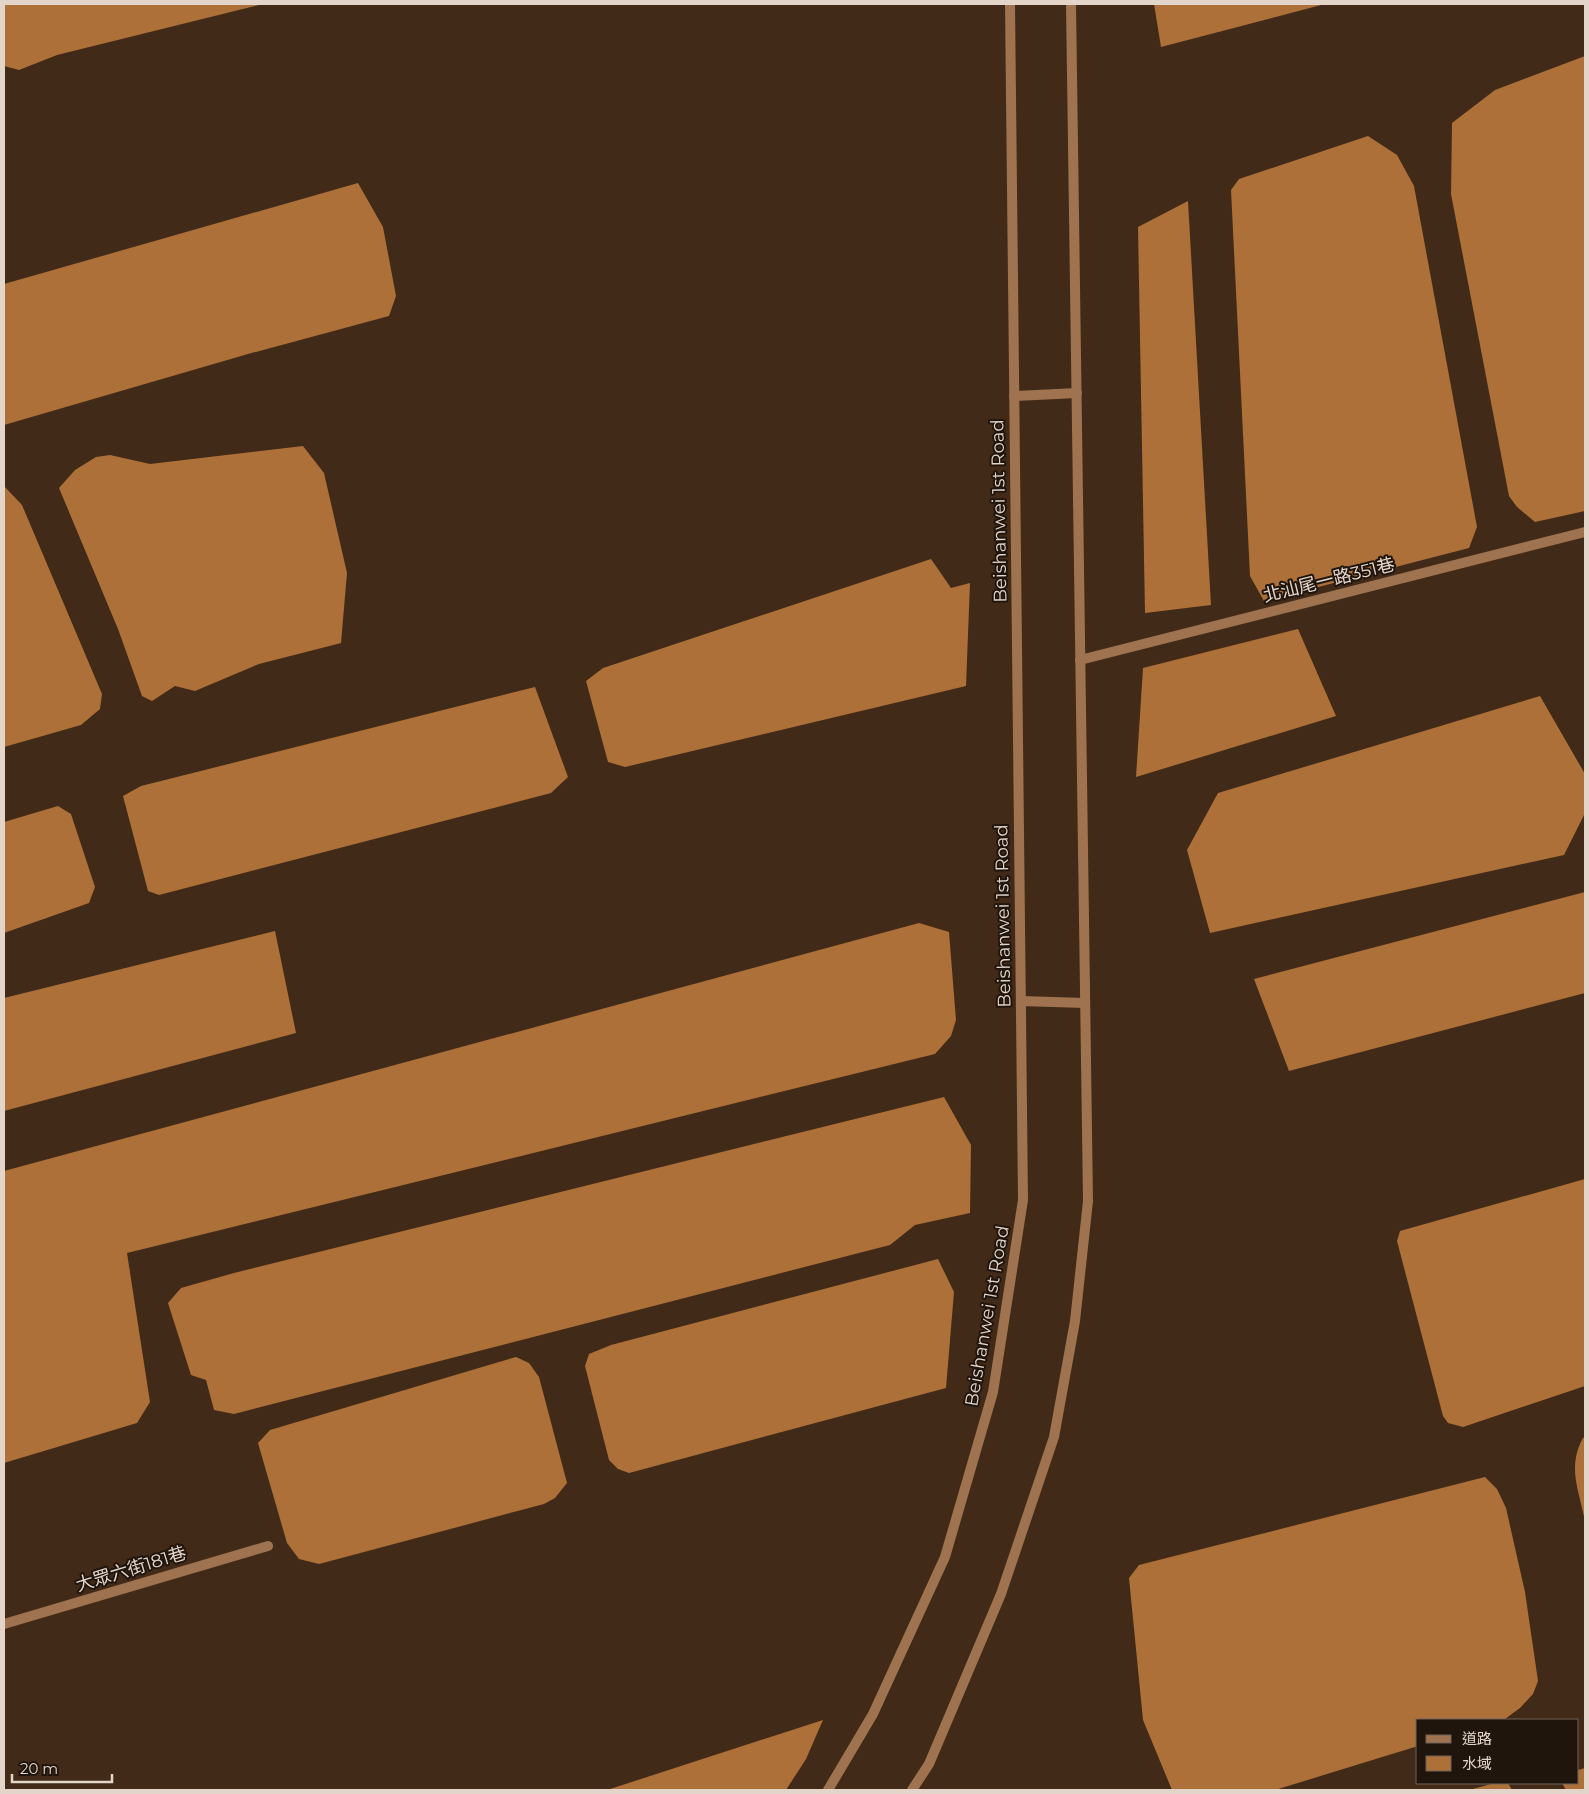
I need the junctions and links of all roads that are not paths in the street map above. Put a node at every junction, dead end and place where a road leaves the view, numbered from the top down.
1 (1010, 4) edge
2 (1071, 4) edge
3 (1076, 393) junction
4 (1014, 396) junction
5 (1585, 532) edge
6 (1080, 660) junction
7 (1021, 1001) junction
8 (1085, 1003) junction
9 (268, 1546) dead end
10 (4, 1624) edge
11 (828, 1790) edge
12 (912, 1790) edge

1 - 4 street, Beishanwei 1st Road
2 - 3 street
3 - 4 street
3 - 6 street
4 - 7 street, Beishanwei 1st Road
5 - 6 street, 北汕尾一路351巷
6 - 8 street
7 - 8 street
7 - 11 street, Beishanwei 1st Road
8 - 12 street
9 - 10 street, 大眾六街181巷

